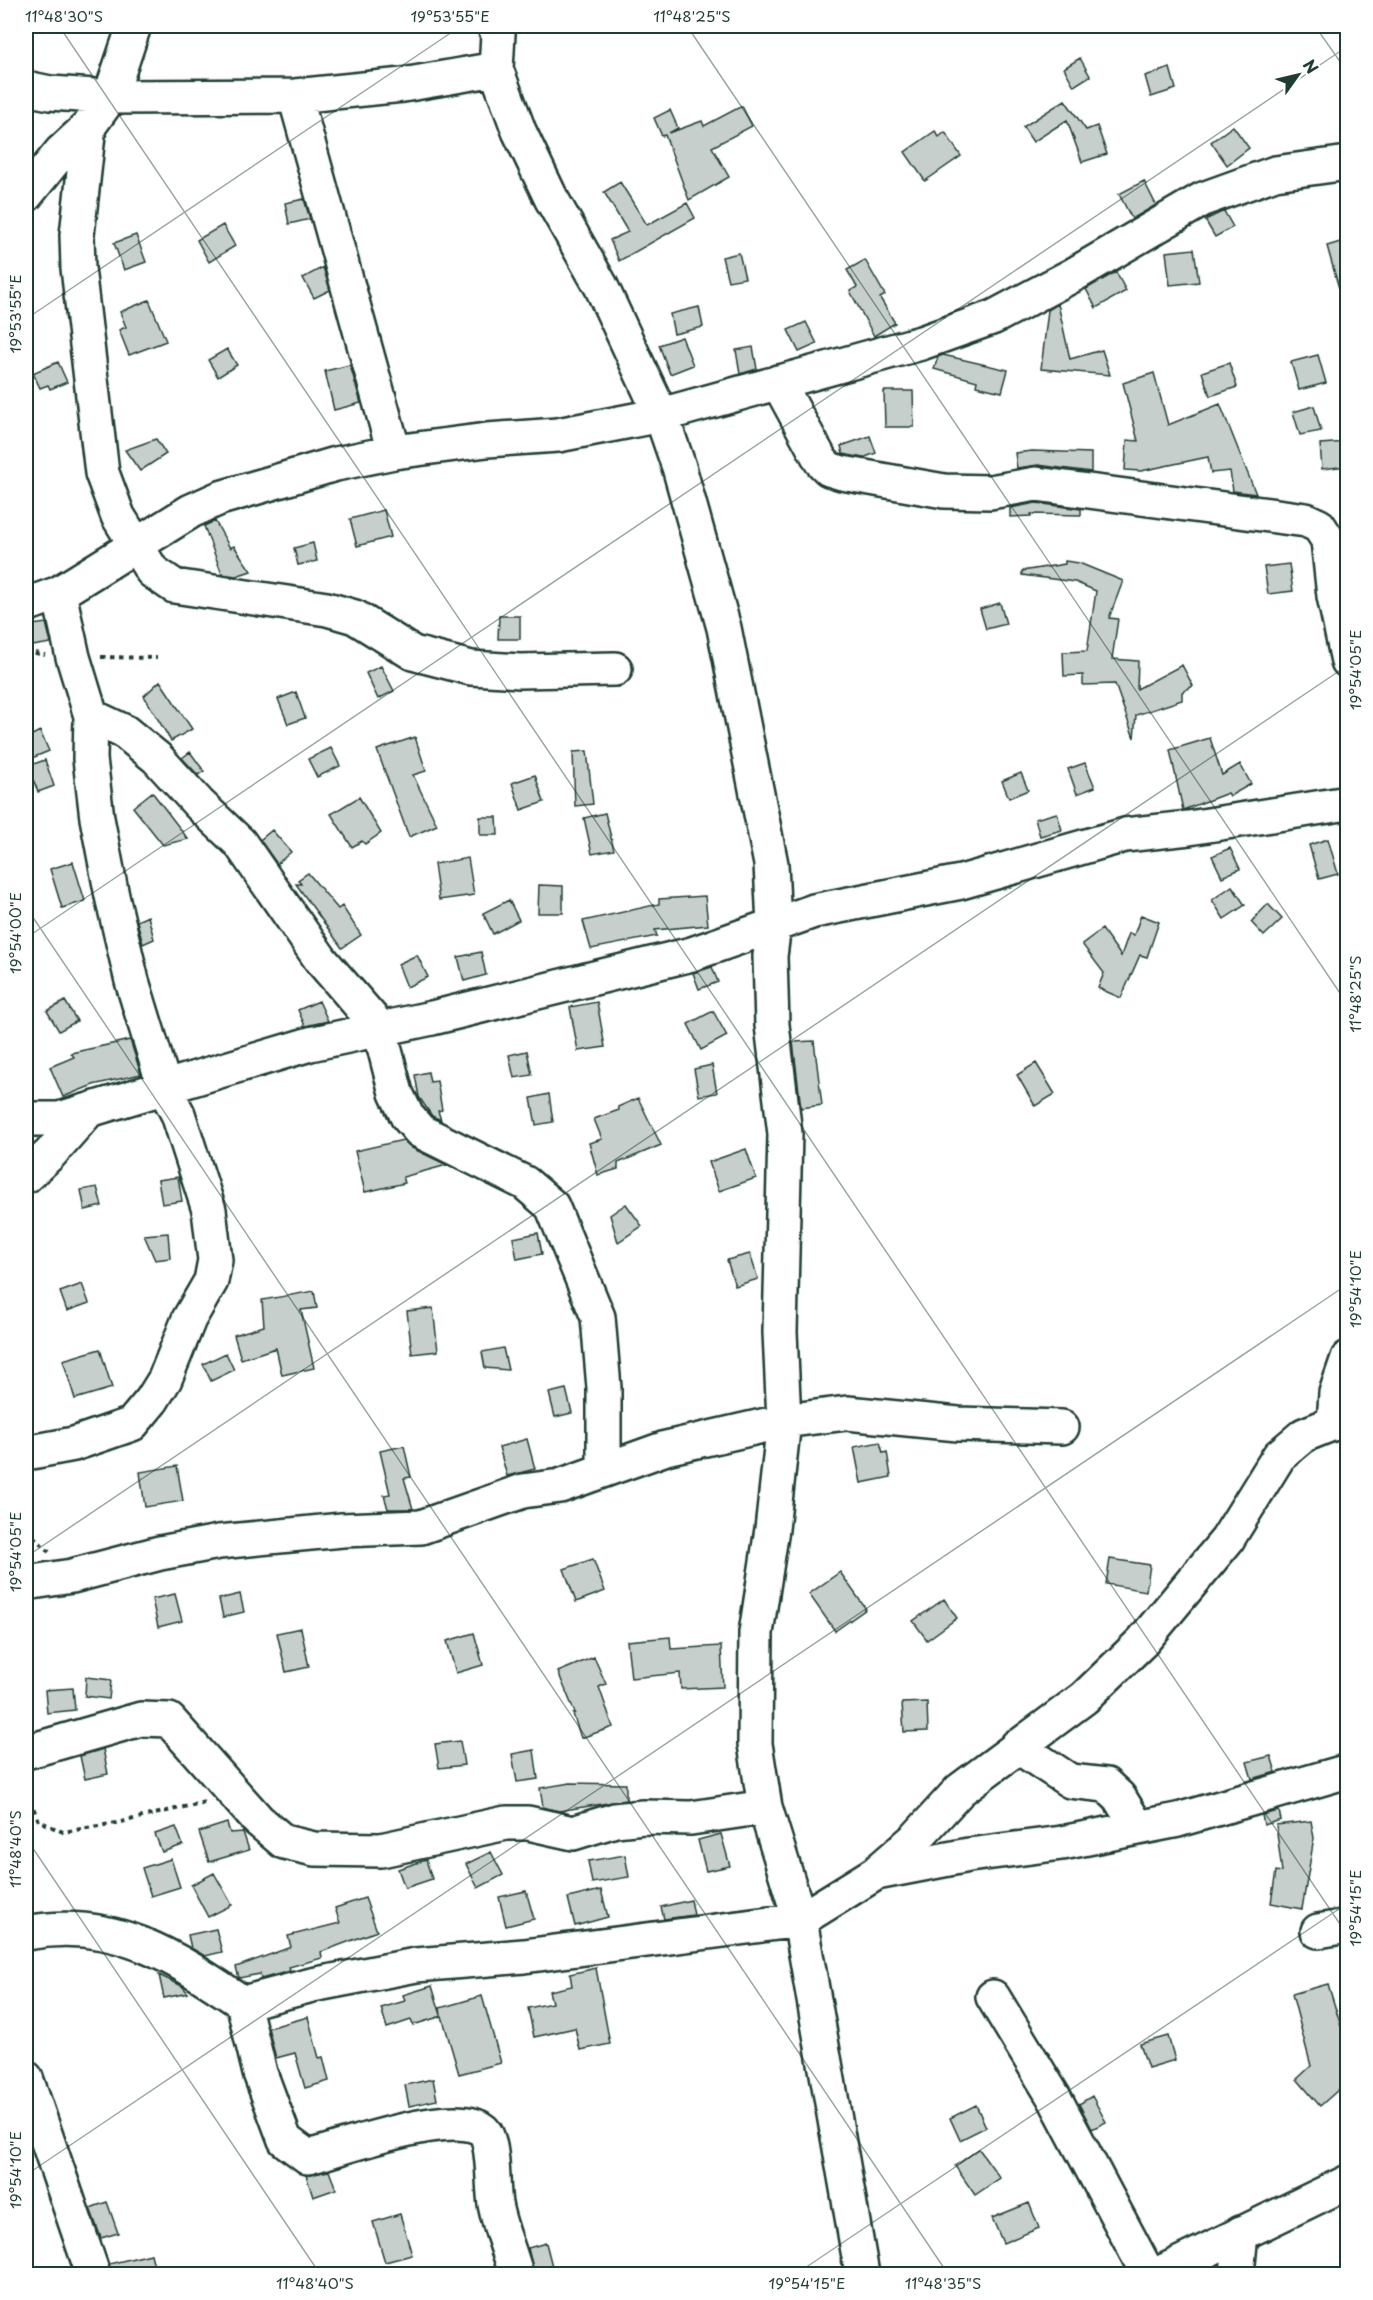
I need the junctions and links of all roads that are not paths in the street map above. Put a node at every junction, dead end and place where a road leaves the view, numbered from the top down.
1 (134, 26) edge
2 (499, 28) edge
3 (496, 69) junction
4 (26, 88) edge
5 (295, 96) junction
6 (110, 97) junction
7 (89, 126) junction
8 (1347, 163) edge
9 (26, 195) edge
10 (778, 381) junction
11 (661, 415) junction
12 (394, 452) junction
13 (136, 547) junction
14 (59, 593) junction
15 (26, 605) edge
16 (1347, 661) edge
17 (615, 669) dead end
18 (91, 716) junction
19 (1347, 803) edge
20 (774, 926) junction
21 (379, 1027) junction
22 (165, 1089) junction
23 (88, 1111) junction
24 (26, 1119) edge
25 (26, 1176) edge
26 (1347, 1358) edge
27 (784, 1421) junction
28 (1341, 1423) edge
29 (1062, 1427) dead end
30 (26, 1453) edge
31 (604, 1469) junction
32 (26, 1583) edge
33 (1017, 1746) junction
34 (26, 1752) edge
35 (1347, 1772) edge
36 (765, 1807) junction
37 (1138, 1828) junction
38 (876, 1873) junction
39 (800, 1920) junction
40 (26, 1933) edge
41 (993, 1997) dead end
42 (243, 2003) junction
43 (26, 2078) edge
44 (37, 2154) edge
45 (1347, 2182) edge
46 (1241, 2233) junction
47 (93, 2274) edge
48 (516, 2274) edge
49 (862, 2274) edge
50 (1148, 2274) edge
51 (1158, 2274) edge
52 (1237, 2274) edge

1 - 6 street
2 - 3 street
3 - 5 street
3 - 11 street
4 - 6 street
5 - 6 street
5 - 12 street
6 - 7 street
7 - 9 street
7 - 13 street
8 - 10 street
10 - 11 street
10 - 16 street
11 - 12 street
11 - 20 street
12 - 13 street
13 - 14 street
13 - 17 street
14 - 15 street
14 - 18 street
18 - 21 street
18 - 22 street
19 - 20 street
20 - 21 street
20 - 27 street
21 - 22 street
21 - 31 street
22 - 23 street
22 - 30 street
23 - 24 street
23 - 25 street
26 - 28 street
27 - 29 street
27 - 31 street
27 - 36 street
28 - 33 street
31 - 32 street
33 - 37 street
33 - 38 street
34 - 36 street
35 - 37 street
36 - 39 street
37 - 38 street
38 - 39 street
39 - 42 street
39 - 49 street
40 - 42 street
41 - 50 street
42 - 48 street
43 - 44 street
44 - 47 street
45 - 46 street
46 - 51 street
46 - 52 street

